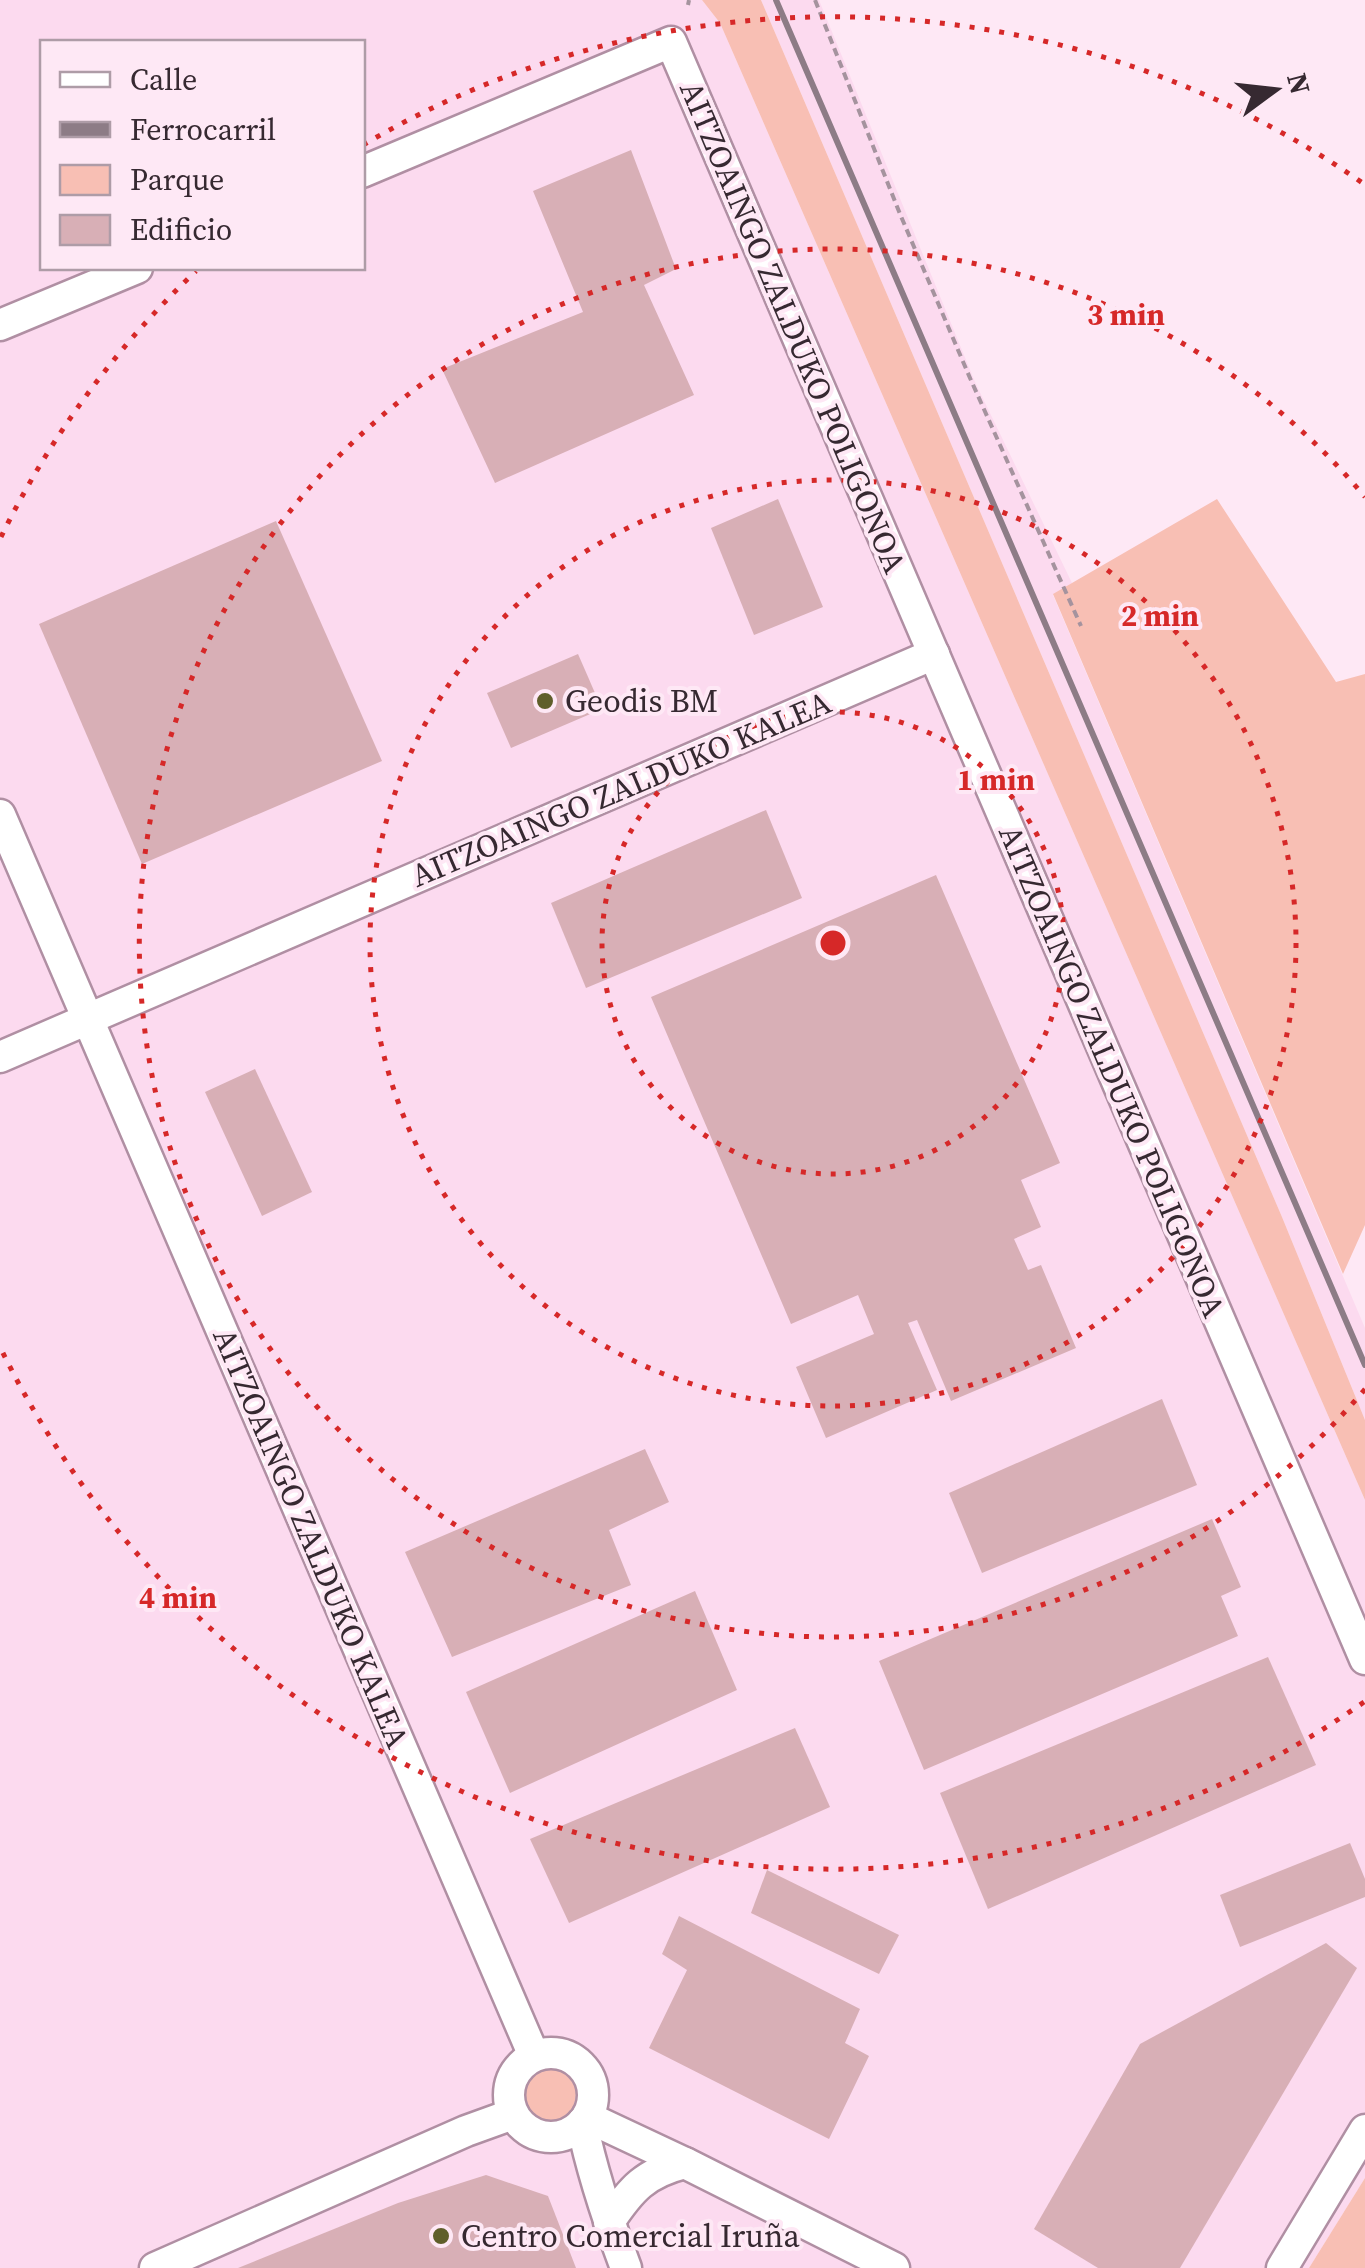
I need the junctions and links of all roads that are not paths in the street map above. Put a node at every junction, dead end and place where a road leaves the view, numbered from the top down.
1 (365, 171) edge
2 (132, 270) edge
3 (0, 325) edge
4 (934, 654) junction
5 (0, 815) edge
6 (88, 1019) junction
7 (0, 1057) edge
8 (1365, 1659) edge
9 (534, 2056) junction
10 (513, 2114) junction
11 (584, 2120) junction
12 (1365, 2130) edge
13 (685, 2163) junction
14 (609, 2222) junction
15 (156, 2268) edge
16 (626, 2268) edge
17 (894, 2268) edge
18 (1282, 2268) edge

1 - 4 street, AITZOAINGO ZALDUKO POLIGONOA
2 - 3 street
4 - 6 street, AITZOAINGO ZALDUKO KALEA
4 - 8 street, AITZOAINGO ZALDUKO POLIGONOA
5 - 6 street, AITZOAINGO ZALDUKO KALEA
6 - 7 street, AITZOAINGO ZALDUKO KALEA
6 - 9 street, AITZOAINGO ZALDUKO KALEA
9 - 10 street
9 - 11 street
10 - 11 street
10 - 15 street
11 - 13 street
11 - 14 street
12 - 18 street
13 - 14 street
13 - 17 street
14 - 16 street

